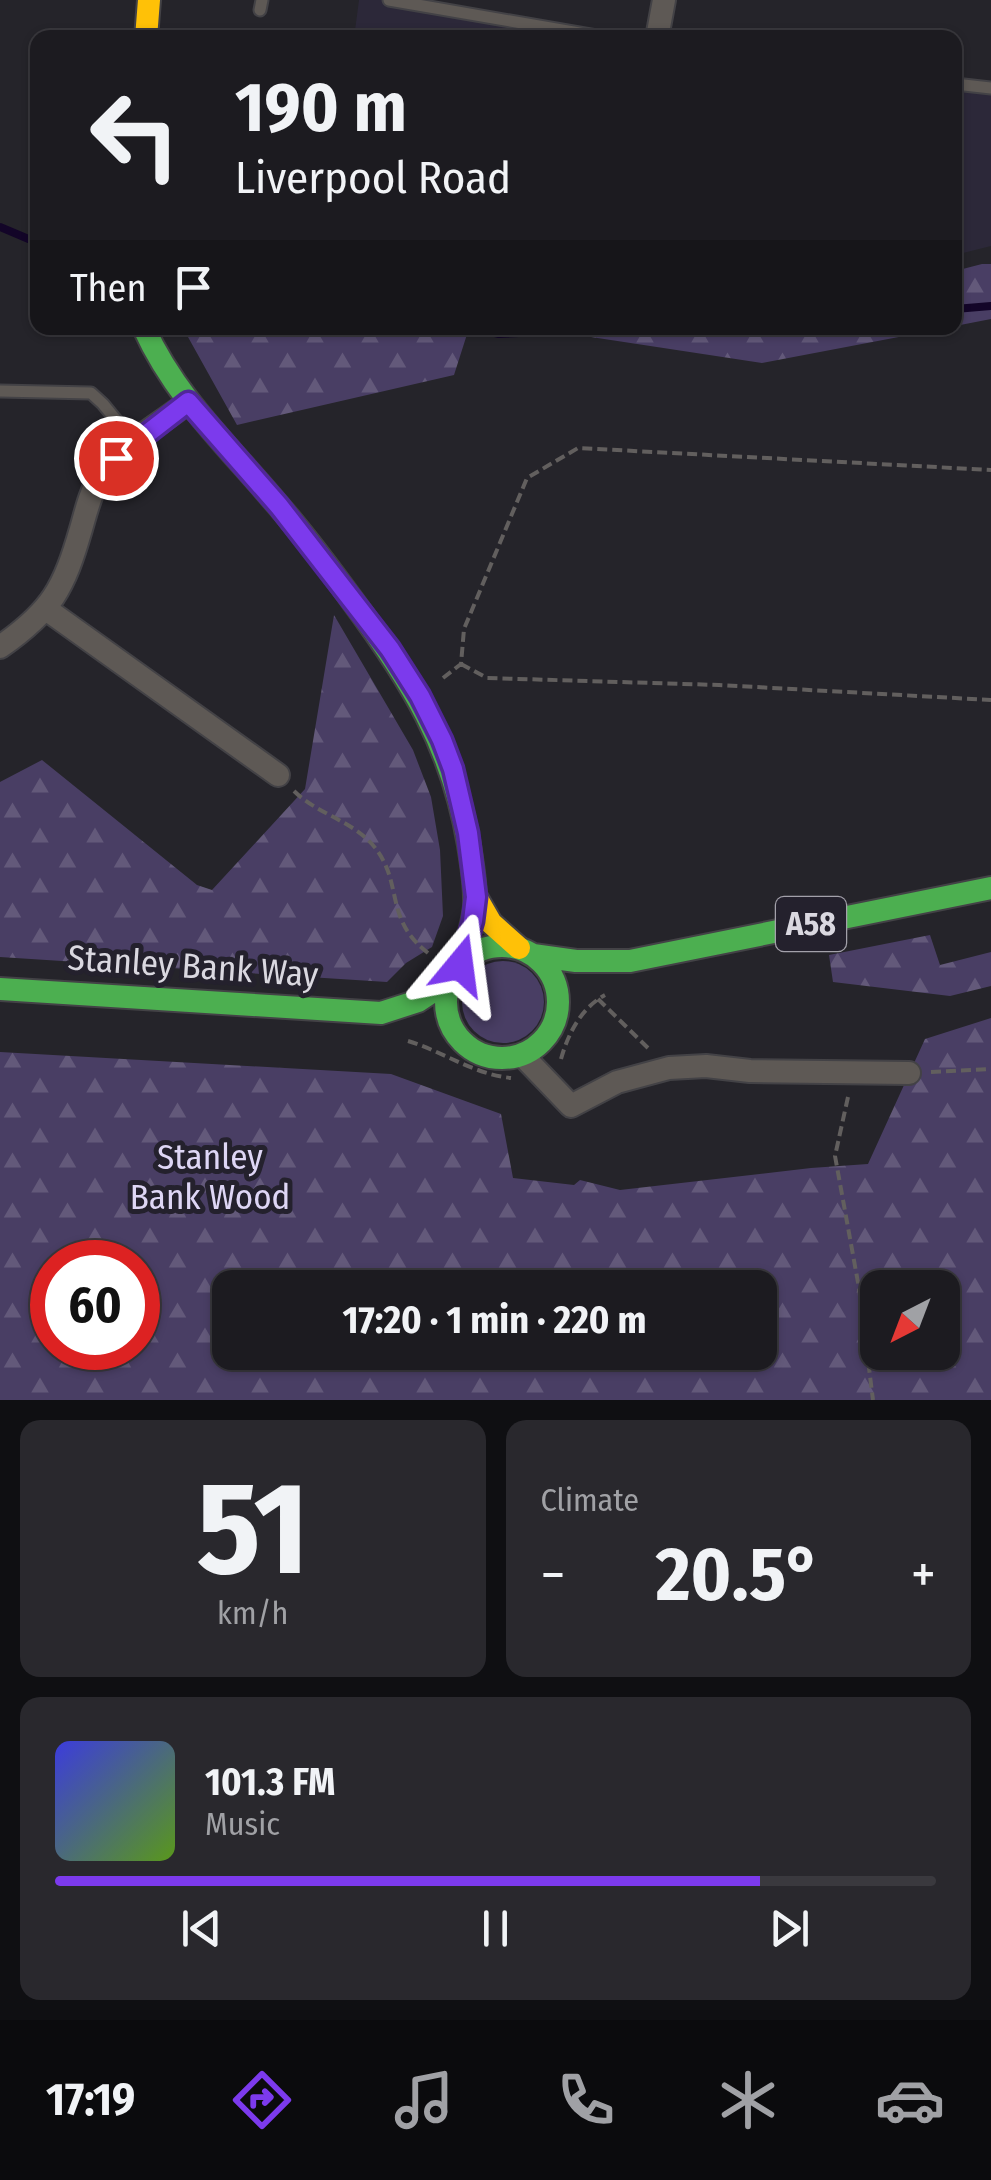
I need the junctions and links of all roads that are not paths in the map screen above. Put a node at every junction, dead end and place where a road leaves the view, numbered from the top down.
1 (150, 0) edge
2 (388, 0) edge
3 (664, 0) edge
4 (147, 30) edge
5 (562, 30) edge
6 (658, 30) edge
7 (962, 85) edge
8 (991, 88) edge
9 (147, 335) edge
10 (0, 392) edge
11 (188, 402) junction
12 (134, 442) junction
13 (46, 609) junction
14 (0, 647) edge
15 (278, 775) road end
16 (991, 888) edge
17 (476, 897) junction
18 (526, 952) junction
19 (630, 961) junction
20 (450, 969) junction
21 (0, 990) edge
22 (381, 1013) junction
23 (550, 1033) junction
24 (473, 1051) junction
25 (522, 1055) junction
26 (909, 1074) road end

1 - 4 main road
2 - 5 lane
3 - 6 street
7 - 8 lane
9 - 11 main road
10 - 12 lane
11 - 12 street
11 - 17 main road
12 - 13 street
13 - 14 street
13 - 15 street
16 - 19 main road, A58
17 - 18 main road
17 - 20 main road
18 - 19 main road, A58
18 - 20 main road, A58
18 - 23 main road
19 - 23 main road, A58
20 - 22 main road, Stanley Bank Way / A58
20 - 24 main road
21 - 22 main road, Stanley Bank Way / A58
22 - 24 main road, Stanley Bank Way / A58
23 - 25 main road, A58
24 - 25 main road, A58
25 - 26 street

